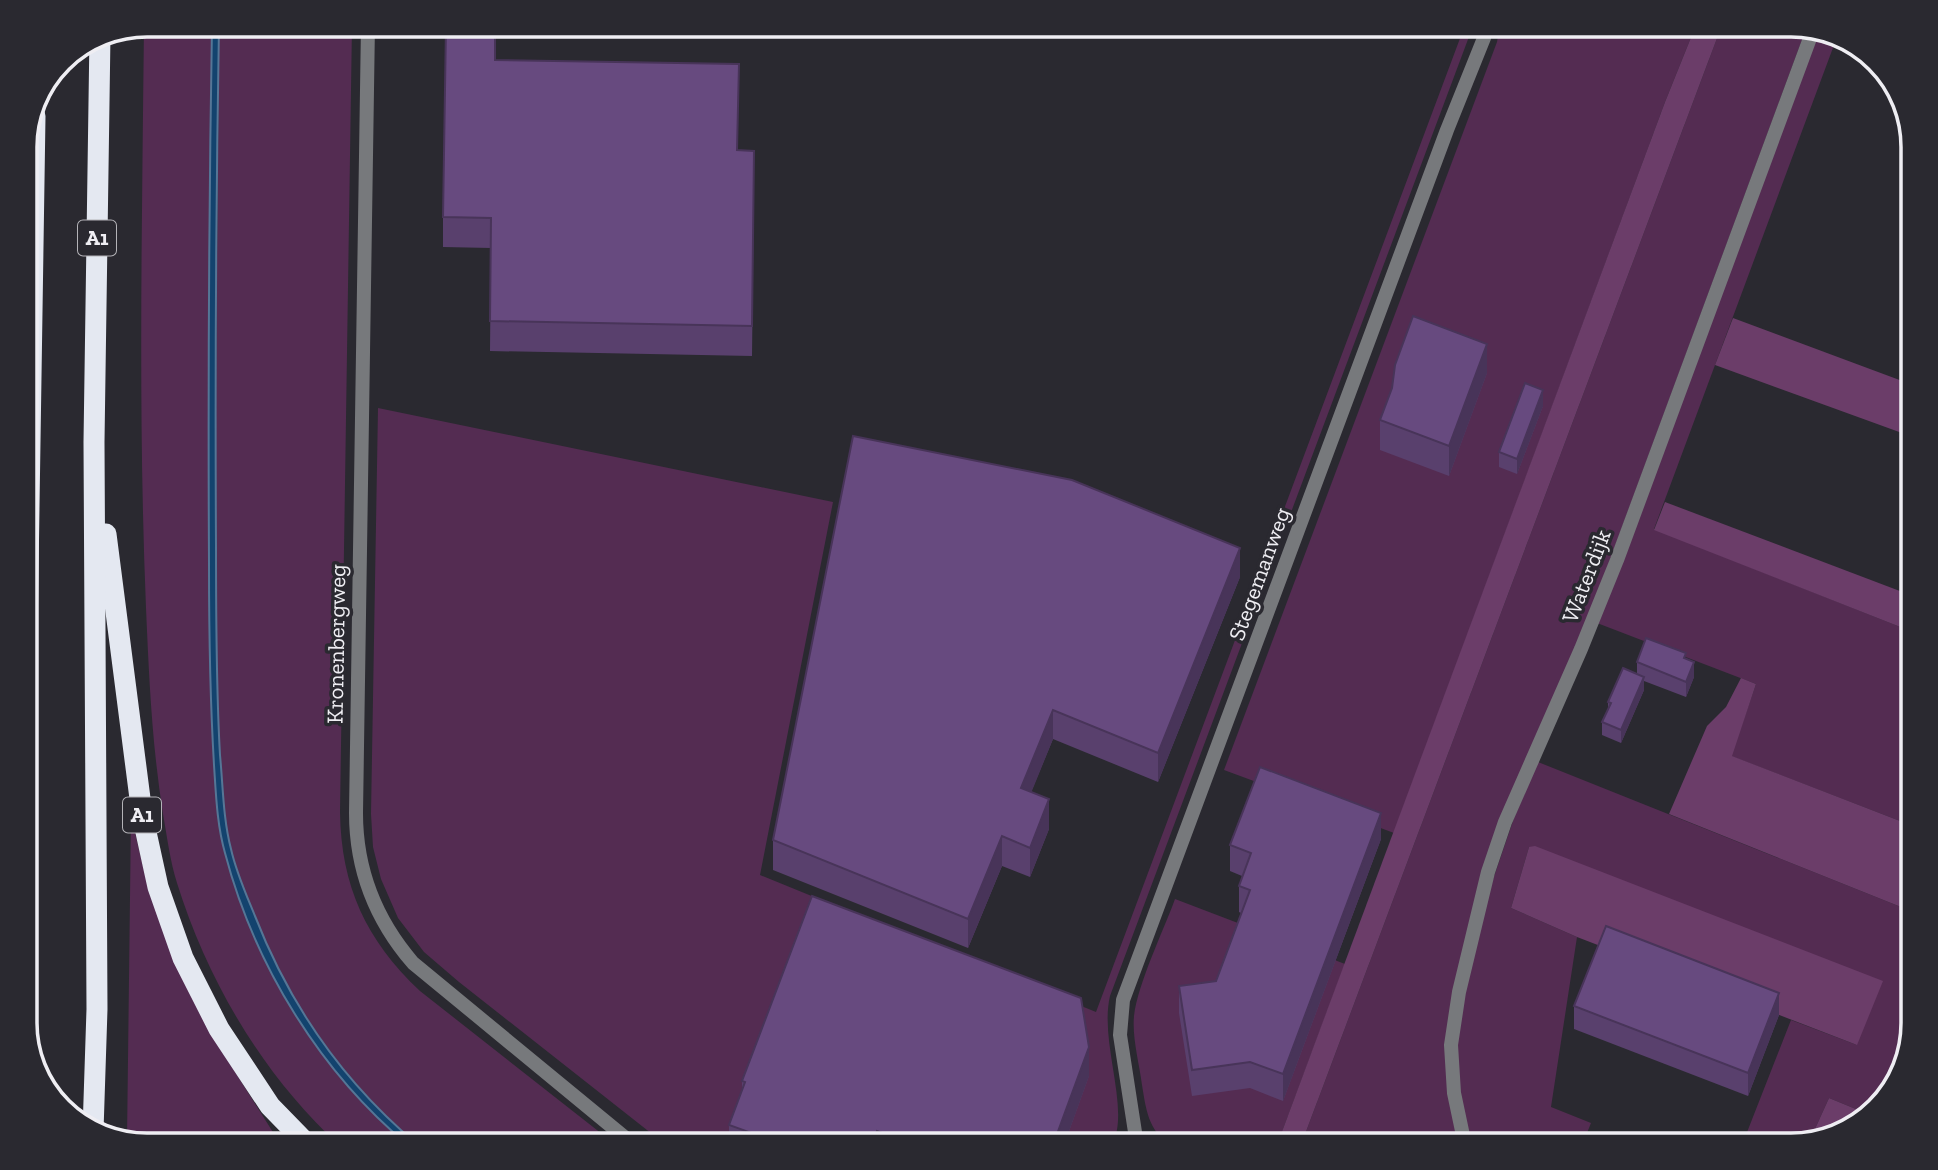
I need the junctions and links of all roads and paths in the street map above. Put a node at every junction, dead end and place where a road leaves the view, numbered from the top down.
1 (368, 37) edge
2 (1484, 37) edge
3 (1810, 39) edge
4 (100, 48) edge
5 (94, 442) junction
6 (93, 1120) edge
7 (296, 1133) edge
8 (618, 1133) edge
9 (1135, 1133) edge
10 (1462, 1133) edge

1 - 8 street, Kronenbergweg
2 - 9 street, Stegemanweg
3 - 10 street, Waterdijk
4 - 5 highway, A1
5 - 6 highway, A1
5 - 7 highway, A1

